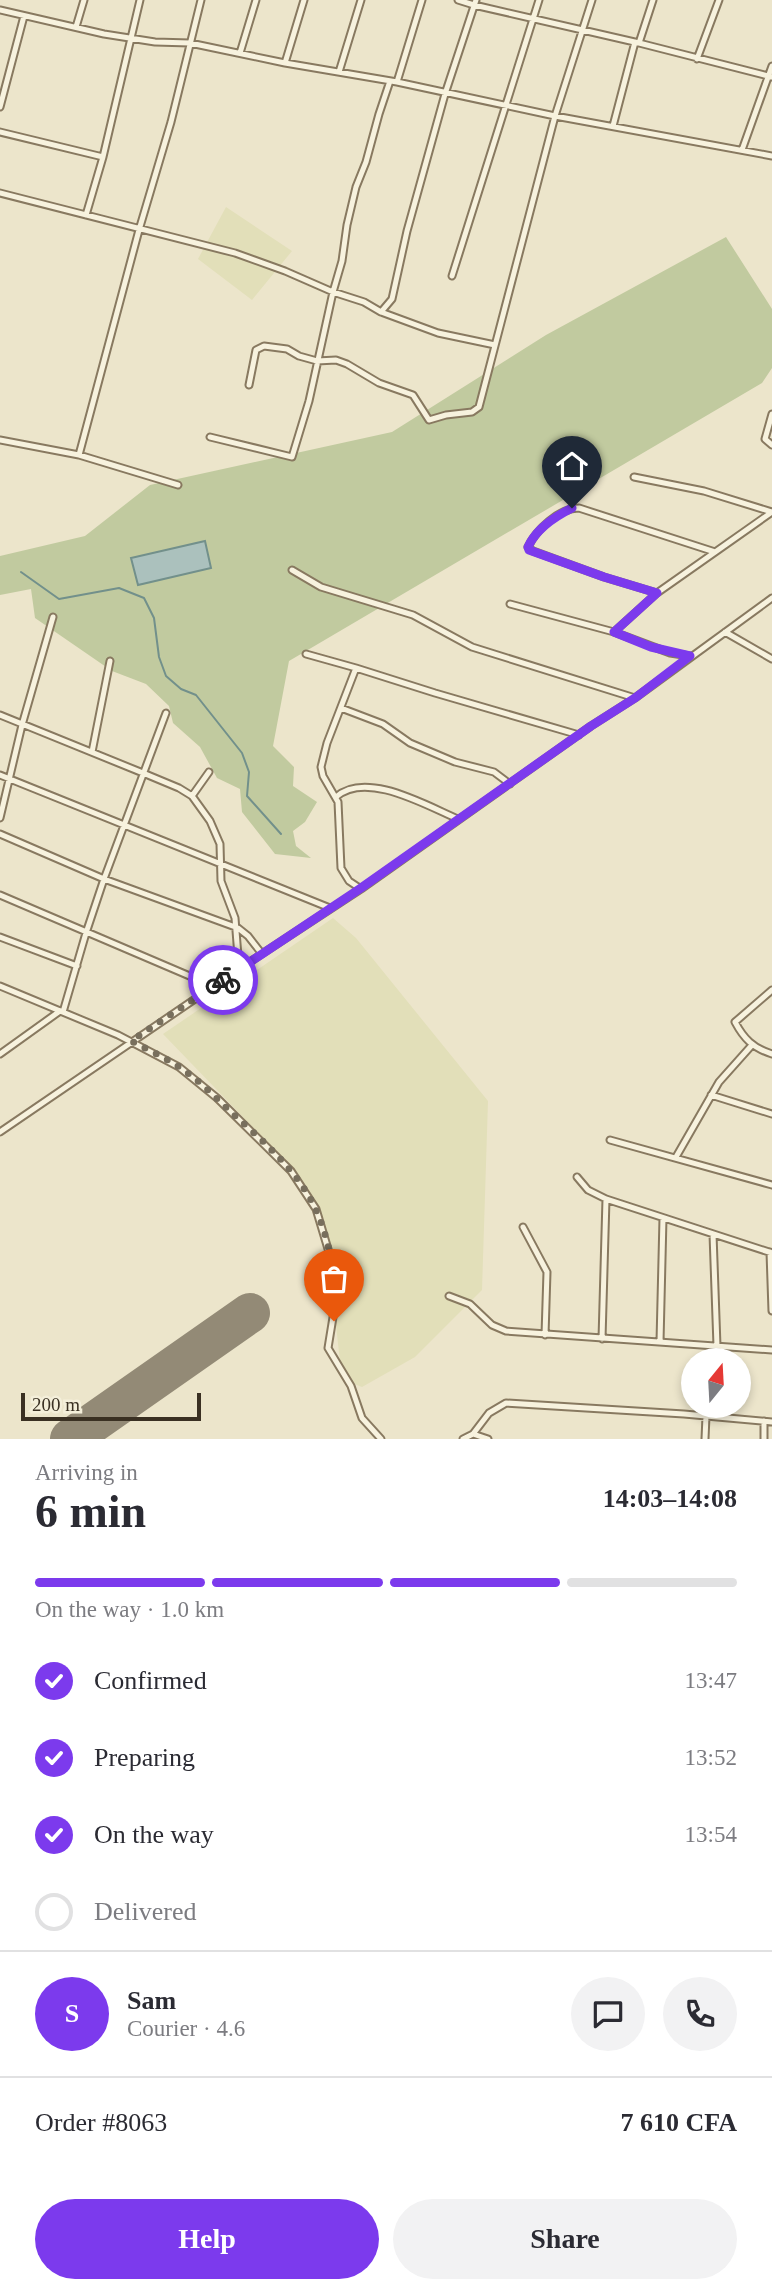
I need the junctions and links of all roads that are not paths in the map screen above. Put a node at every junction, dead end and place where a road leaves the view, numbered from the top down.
1 (84, 0) edge
2 (141, 0) edge
3 (201, 0) edge
4 (256, 0) edge
5 (304, 0) edge
6 (361, 0) edge
7 (422, 0) edge
8 (458, 0) edge
9 (539, 0) edge
10 (592, 0) edge
11 (653, 0) edge
12 (719, 0) edge
13 (475, 3) edge
14 (0, 10) edge
15 (23, 16) junction
16 (533, 18) junction
17 (76, 27) junction
18 (583, 30) junction
19 (131, 39) junction
20 (637, 42) junction
21 (190, 43) junction
22 (240, 53) junction
23 (697, 59) junction
24 (285, 63) junction
25 (772, 66) edge
26 (339, 72) junction
27 (770, 77) edge
28 (394, 82) junction
29 (445, 94) junction
30 (504, 105) junction
31 (0, 107) edge
32 (555, 116) junction
33 (613, 126) junction
34 (0, 132) edge
35 (742, 150) junction
36 (772, 156) edge
37 (103, 158) junction
38 (0, 193) edge
39 (86, 215) junction
40 (139, 230) junction
41 (452, 276) dead end
42 (332, 292) junction
43 (381, 312) junction
44 (495, 345) junction
45 (317, 361) junction
46 (249, 385) dead end
47 (772, 414) edge
48 (210, 437) dead end
49 (0, 440) edge
50 (772, 444) edge
51 (79, 455) junction
52 (634, 477) dead end
53 (178, 485) dead end
54 (772, 512) edge
55 (715, 552) junction
56 (292, 570) dead end
57 (657, 593) junction
58 (772, 598) edge
59 (510, 604) dead end
60 (53, 617) dead end
61 (614, 632) junction
62 (725, 632) junction
63 (306, 654) dead end
64 (690, 656) junction
65 (772, 659) edge
66 (110, 661) dead end
67 (356, 668) junction
68 (635, 698) junction
69 (341, 708) junction
70 (166, 713) dead end
71 (0, 715) edge
72 (22, 725) junction
73 (579, 734) junction
74 (92, 752) junction
75 (209, 772) dead end
76 (143, 773) junction
77 (0, 775) edge
78 (9, 779) junction
79 (510, 784) junction
80 (191, 796) junction
81 (336, 797) junction
82 (0, 818) edge
83 (458, 820) junction
84 (123, 826) junction
85 (0, 834) edge
86 (220, 866) junction
87 (104, 879) junction
88 (361, 888) junction
89 (0, 895) edge
90 (330, 908) junction
91 (235, 926) junction
92 (86, 933) junction
93 (0, 937) edge
94 (262, 954) junction
95 (77, 966) junction
96 (239, 969) junction
97 (0, 986) edge
98 (214, 986) junction
99 (772, 990) edge
100 (62, 1012) junction
101 (131, 1041) junction
102 (752, 1045) junction
103 (0, 1054) edge
104 (772, 1054) edge
105 (711, 1095) junction
106 (772, 1114) edge
107 (0, 1132) edge
108 (610, 1140) dead end
109 (676, 1157) junction
110 (577, 1177) dead end
111 (772, 1185) edge
112 (606, 1199) junction
113 (663, 1218) junction
114 (523, 1227) dead end
115 (713, 1234) junction
116 (771, 1252) edge
117 (449, 1296) dead end
118 (772, 1311) edge
119 (545, 1335) junction
120 (602, 1339) junction
121 (660, 1342) junction
122 (717, 1346) junction
123 (772, 1350) edge
124 (681, 1414) edge
125 (706, 1418) edge
126 (729, 1418) edge
127 (764, 1421) junction
128 (772, 1422) edge
129 (473, 1434) junction
130 (382, 1439) edge
131 (463, 1439) edge
132 (488, 1439) edge
133 (705, 1439) edge
134 (764, 1439) edge

1 - 17 street
2 - 19 street
3 - 21 street
4 - 22 street
5 - 24 street
6 - 26 street
7 - 28 street
8 - 13 street
9 - 16 street
10 - 18 street
11 - 20 street
12 - 23 street
13 - 16 street
13 - 29 street
14 - 15 street
15 - 17 street
15 - 31 street
16 - 18 street
16 - 30 street
17 - 19 street
18 - 20 street
18 - 32 street
19 - 21 street
19 - 37 street
20 - 23 street
20 - 33 street
21 - 22 street
21 - 40 street
22 - 24 street
23 - 27 street
24 - 26 street
25 - 27 street
26 - 28 street
27 - 35 street
28 - 29 street
28 - 42 street
29 - 30 street
29 - 43 street
30 - 32 street
30 - 41 street
32 - 33 street
32 - 44 street
33 - 35 street
34 - 37 street
35 - 36 street
37 - 39 street
38 - 39 street
39 - 40 street
40 - 42 street
40 - 51 street
42 - 43 street
42 - 45 street
43 - 44 street
44 - 45 street
45 - 46 street
45 - 48 street
47 - 50 street
49 - 51 street
51 - 53 street
52 - 54 street
54 - 55 street
55 - 57 street
55 - 57 street
56 - 68 street
57 - 61 street
58 - 62 street
59 - 61 street
60 - 72 street
61 - 64 street
62 - 64 street
62 - 65 street
63 - 67 street
64 - 68 street
66 - 74 street
67 - 69 street
67 - 73 street
68 - 73 street
69 - 79 street
69 - 81 street
70 - 76 street
71 - 72 street
72 - 74 street
72 - 78 street
73 - 79 street
74 - 76 street
75 - 80 street
76 - 80 street
76 - 84 street
77 - 78 street
78 - 82 street
78 - 84 street
79 - 83 street
80 - 86 street
81 - 83 street
81 - 88 street
83 - 88 street
84 - 86 street
84 - 87 street
85 - 87 street
86 - 90 street
86 - 91 street
87 - 91 street
87 - 92 street
88 - 90 street
89 - 92 street
90 - 94 street
91 - 94 street
91 - 96 street
92 - 95 street
92 - 98 street
93 - 95 street
94 - 96 street
95 - 100 street
96 - 98 street
97 - 100 street
98 - 101 street
99 - 102 street
100 - 101 street
100 - 103 street
101 - 107 street
101 - 130 street
102 - 104 street
102 - 105 street
105 - 106 street
105 - 109 street
108 - 109 street
109 - 111 street
110 - 112 street
112 - 113 street
112 - 120 street
113 - 115 street
113 - 121 street
114 - 119 street
115 - 116 street
115 - 122 street
116 - 118 street
117 - 119 street
119 - 120 street
120 - 121 street
121 - 122 street
122 - 123 street
124 - 129 street
125 - 133 street
126 - 127 street
127 - 128 street
127 - 134 street
129 - 131 street
129 - 132 street

